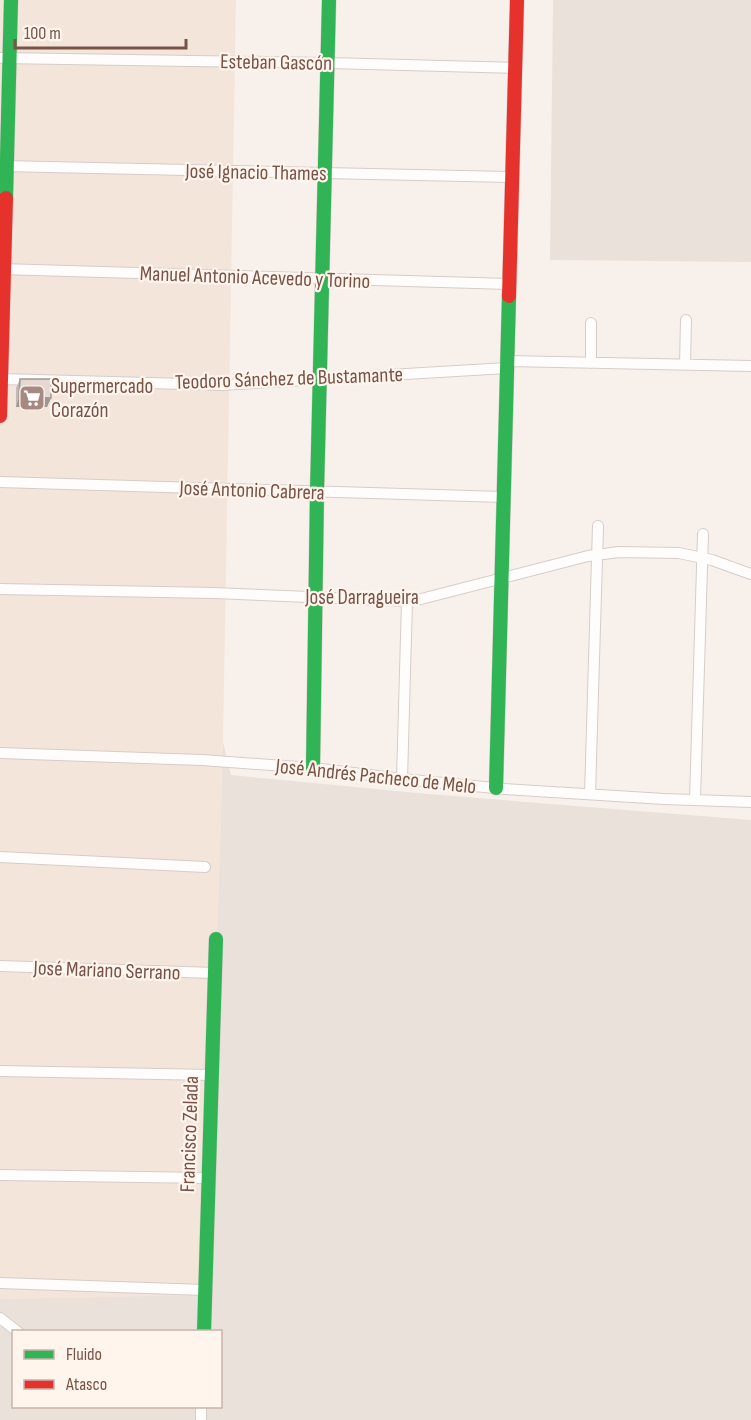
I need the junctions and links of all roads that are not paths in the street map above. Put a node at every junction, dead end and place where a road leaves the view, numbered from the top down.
1 (11, 0) edge
2 (329, 0) edge
3 (517, 0) edge
4 (5, 58) edge
5 (328, 63) junction
6 (515, 68) junction
7 (4, 166) edge
8 (325, 173) junction
9 (512, 177) junction
10 (2, 269) edge
11 (323, 279) junction
12 (509, 284) junction
13 (686, 320) dead end
14 (591, 323) dead end
15 (591, 363) junction
16 (507, 364) junction
17 (685, 365) junction
18 (751, 366) edge
19 (1, 379) edge
20 (320, 379) junction
21 (0, 416) edge
22 (0, 482) edge
23 (317, 492) junction
24 (503, 498) junction
25 (598, 526) dead end
26 (703, 534) dead end
27 (597, 555) junction
28 (702, 557) junction
29 (751, 574) edge
30 (501, 577) junction
31 (0, 589) edge
32 (315, 597) junction
33 (407, 601) junction
34 (0, 753) edge
35 (313, 768) junction
36 (402, 779) junction
37 (496, 788) junction
38 (590, 794) junction
39 (695, 800) junction
40 (751, 802) edge
41 (0, 857) edge
42 (205, 867) dead end
43 (216, 939) dead end
44 (0, 966) edge
45 (214, 974) junction
46 (0, 1071) edge
47 (212, 1076) junction
48 (0, 1175) edge
49 (209, 1178) junction
50 (0, 1283) edge
51 (205, 1290) junction
52 (0, 1318) edge
53 (15, 1330) edge
54 (204, 1330) edge

1 - 4 street
2 - 5 street
3 - 6 street
4 - 5 street, Esteban Gascón
4 - 7 street
5 - 6 street, Esteban Gascón
5 - 8 street
6 - 9 street
7 - 8 street, José Ignacio Thames
7 - 10 street
8 - 9 street, José Ignacio Thames
8 - 11 street
9 - 12 street
10 - 11 street, Manuel Antonio Acevedo y Torino
10 - 19 street
11 - 12 street, Manuel Antonio Acevedo y Torino
11 - 20 street
12 - 16 street
13 - 17 street
14 - 15 street
15 - 16 street, Teodoro Sánchez de Bustamante
15 - 17 street, Teodoro Sánchez de Bustamante
16 - 20 street, Teodoro Sánchez de Bustamante
16 - 24 street
17 - 18 street, Teodoro Sánchez de Bustamante
19 - 20 street, Teodoro Sánchez de Bustamante
19 - 21 street
20 - 23 street
22 - 23 street, José Antonio Cabrera
23 - 24 street, José Antonio Cabrera
23 - 32 street
24 - 30 street
25 - 27 street
26 - 28 street
27 - 28 street, José Darragueira
27 - 30 street, José Darragueira
27 - 38 street
28 - 29 street, José Darragueira
28 - 39 street
30 - 33 street, José Darragueira
30 - 37 street
31 - 32 street, José Darragueira
32 - 33 street, José Darragueira
32 - 35 street
33 - 36 street
34 - 35 street, José Andrés Pacheco de Melo
35 - 36 street, José Andrés Pacheco de Melo
36 - 37 street, José Andrés Pacheco de Melo
37 - 38 street, José Andrés Pacheco de Melo
38 - 39 street, José Andrés Pacheco de Melo
39 - 40 street, José Andrés Pacheco de Melo
41 - 42 street
43 - 45 street, Francisco Zelada
44 - 45 street, José Mariano Serrano
45 - 47 street, Francisco Zelada
46 - 47 street
47 - 49 street, Francisco Zelada
48 - 49 street
49 - 51 street, Francisco Zelada
50 - 51 street
51 - 54 street, Francisco Zelada
52 - 53 street

